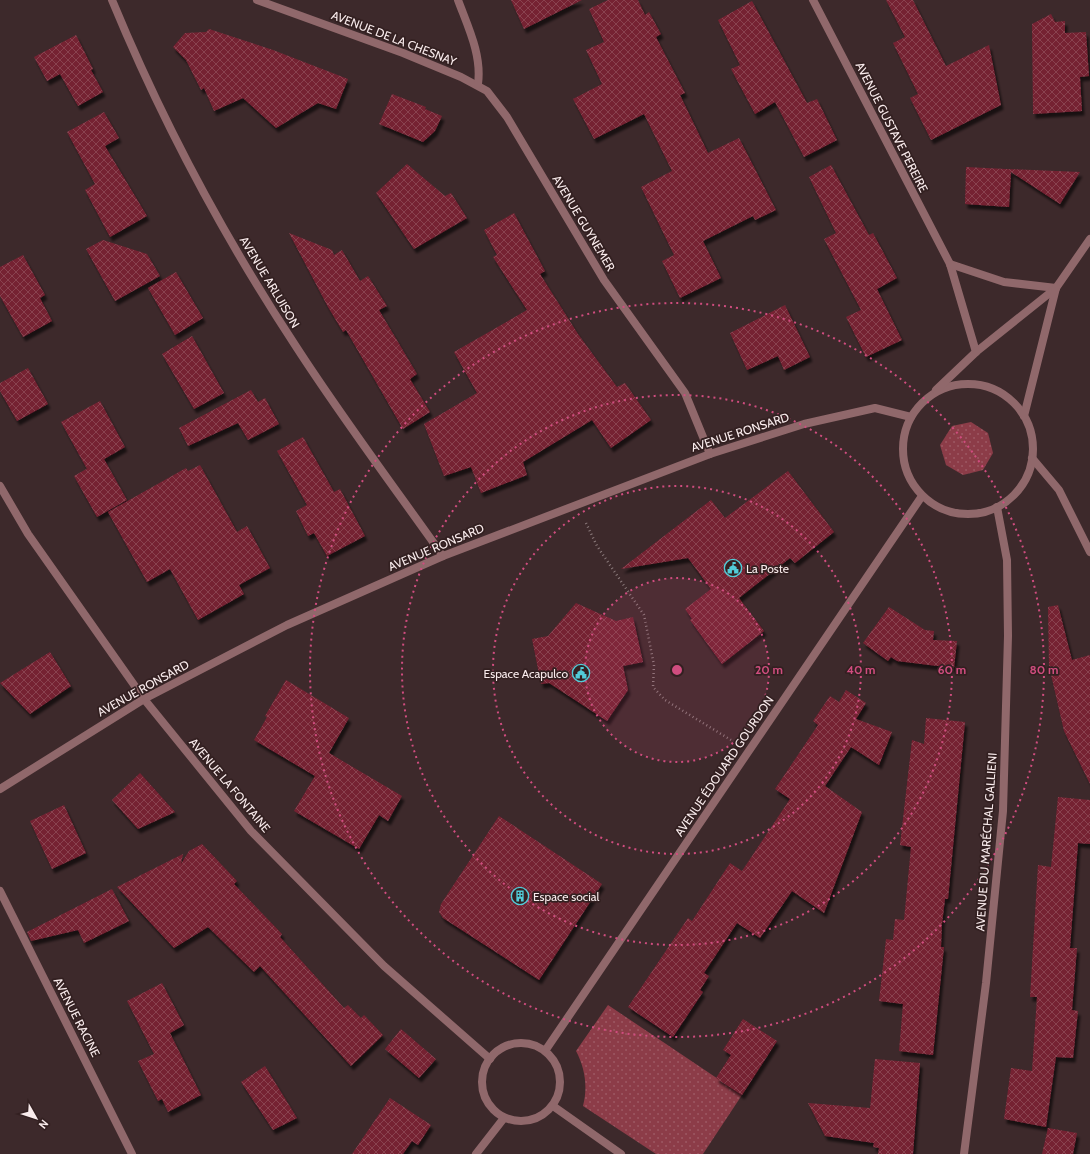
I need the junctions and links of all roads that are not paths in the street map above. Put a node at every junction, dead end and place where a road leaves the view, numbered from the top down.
1 (112, 0) edge
2 (257, 0) edge
3 (458, 0) edge
4 (813, 0) edge
5 (478, 84) junction
6 (1090, 239) edge
7 (950, 264) junction
8 (1056, 288) junction
9 (976, 352) junction
10 (931, 395) junction
11 (911, 416) junction
12 (1024, 416) junction
13 (710, 454) junction
14 (1032, 458) junction
15 (0, 486) edge
16 (922, 496) junction
17 (997, 507) junction
18 (1090, 552) edge
19 (443, 556) junction
20 (144, 699) junction
21 (0, 789) edge
22 (0, 891) edge
23 (545, 1051) junction
24 (490, 1059) junction
25 (553, 1106) junction
26 (504, 1118) junction
27 (132, 1154) edge
28 (476, 1154) edge
29 (621, 1154) edge
30 (964, 1154) edge

1 - 19 street, AVENUE ARLUISON
2 - 5 street, AVENUE DE LA CHESNAY
3 - 5 street
4 - 7 street, AVENUE GUSTAVE PEREIRE
5 - 13 street, AVENUE GUYNEMER
6 - 8 street
7 - 8 street
7 - 9 street, AVENUE GUSTAVE PEREIRE
8 - 9 street
8 - 12 street
9 - 10 street
10 - 11 street
10 - 12 street
11 - 13 street, AVENUE RONSARD
11 - 16 street
12 - 14 street
13 - 19 street, AVENUE RONSARD
14 - 17 street
14 - 18 street
15 - 20 street, AVENUE LA FONTAINE
16 - 17 street
16 - 23 street, AVENUE ÉDOUARD GOURDON
17 - 30 street, AVENUE DU MARÉCHAL GALLIENI
19 - 20 street, AVENUE RONSARD
20 - 21 street, AVENUE RONSARD
20 - 24 street, AVENUE LA FONTAINE
22 - 27 street, AVENUE RACINE
23 - 24 street
23 - 25 street
24 - 26 street
25 - 26 street
25 - 29 street
26 - 28 street

